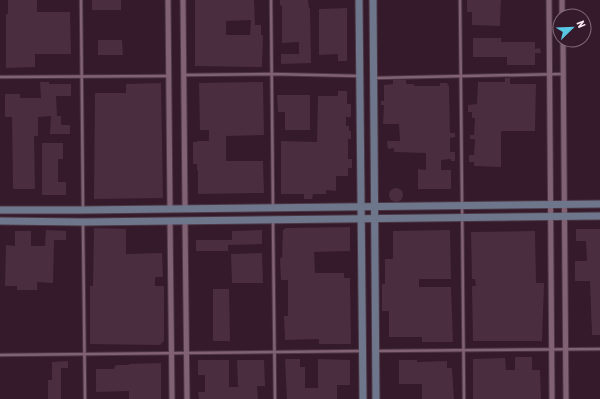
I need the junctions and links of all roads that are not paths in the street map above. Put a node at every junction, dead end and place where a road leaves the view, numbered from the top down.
1 (81, 0) edge
2 (168, 0) edge
3 (183, 0) edge
4 (271, 0) edge
5 (359, 0) edge
6 (372, 0) edge
7 (460, 0) edge
8 (549, 0) edge
9 (562, 48) edge
10 (271, 74) junction
11 (549, 74) junction
12 (563, 74) junction
13 (184, 75) junction
14 (169, 76) junction
15 (360, 76) junction
16 (461, 76) junction
17 (0, 77) edge
18 (82, 77) junction
19 (374, 78) junction
20 (550, 204) junction
21 (564, 204) junction
22 (600, 204) edge
23 (462, 205) junction
24 (375, 206) junction
25 (361, 207) junction
26 (273, 208) junction
27 (170, 209) junction
28 (185, 209) junction
29 (0, 210) edge
30 (83, 210) junction
31 (600, 216) edge
32 (551, 217) junction
33 (564, 217) junction
34 (462, 218) junction
35 (361, 219) junction
36 (375, 219) junction
37 (273, 220) junction
38 (0, 221) edge
39 (170, 221) junction
40 (185, 221) junction
41 (83, 222) junction
42 (600, 349) edge
43 (463, 350) junction
44 (552, 350) junction
45 (566, 350) junction
46 (362, 351) junction
47 (376, 351) junction
48 (274, 352) junction
49 (172, 353) junction
50 (186, 353) junction
51 (84, 354) junction
52 (0, 355) edge
53 (85, 399) edge
54 (172, 399) edge
55 (187, 399) edge
56 (275, 399) edge
57 (363, 399) edge
58 (376, 399) edge
59 (464, 399) edge
60 (552, 399) edge
61 (566, 399) edge

1 - 18 lane
2 - 14 street
3 - 13 street
4 - 10 lane
5 - 15 street
6 - 19 street
7 - 16 lane
8 - 11 street
9 - 12 street
10 - 13 lane
10 - 15 lane
10 - 26 lane
11 - 12 lane
11 - 16 lane
11 - 20 street
12 - 21 street
13 - 28 street
14 - 18 lane
14 - 27 street
15 - 25 street
16 - 19 lane
16 - 23 lane
17 - 18 lane
18 - 30 lane
19 - 24 street
20 - 21 street
20 - 23 street
20 - 32 street
21 - 22 street
21 - 33 street
23 - 24 street
23 - 34 lane
24 - 25 street
24 - 36 street
25 - 26 street
25 - 35 street
26 - 28 street
27 - 28 street
27 - 30 street
29 - 30 street
31 - 33 street
32 - 33 street
32 - 34 street
32 - 44 street
33 - 45 street
34 - 36 street
34 - 43 lane
35 - 36 street
35 - 37 street
35 - 46 street
36 - 47 street
37 - 40 street
37 - 48 lane
38 - 41 street
39 - 40 street
39 - 41 street
39 - 49 street
40 - 50 street
41 - 51 lane
42 - 45 lane
43 - 44 lane
43 - 47 lane
43 - 59 lane
44 - 45 lane
44 - 60 street
45 - 61 street
46 - 48 lane
46 - 57 street
47 - 58 street
48 - 50 lane
48 - 56 lane
49 - 50 lane
49 - 51 lane
49 - 54 street
50 - 55 street
51 - 52 lane
51 - 53 lane

